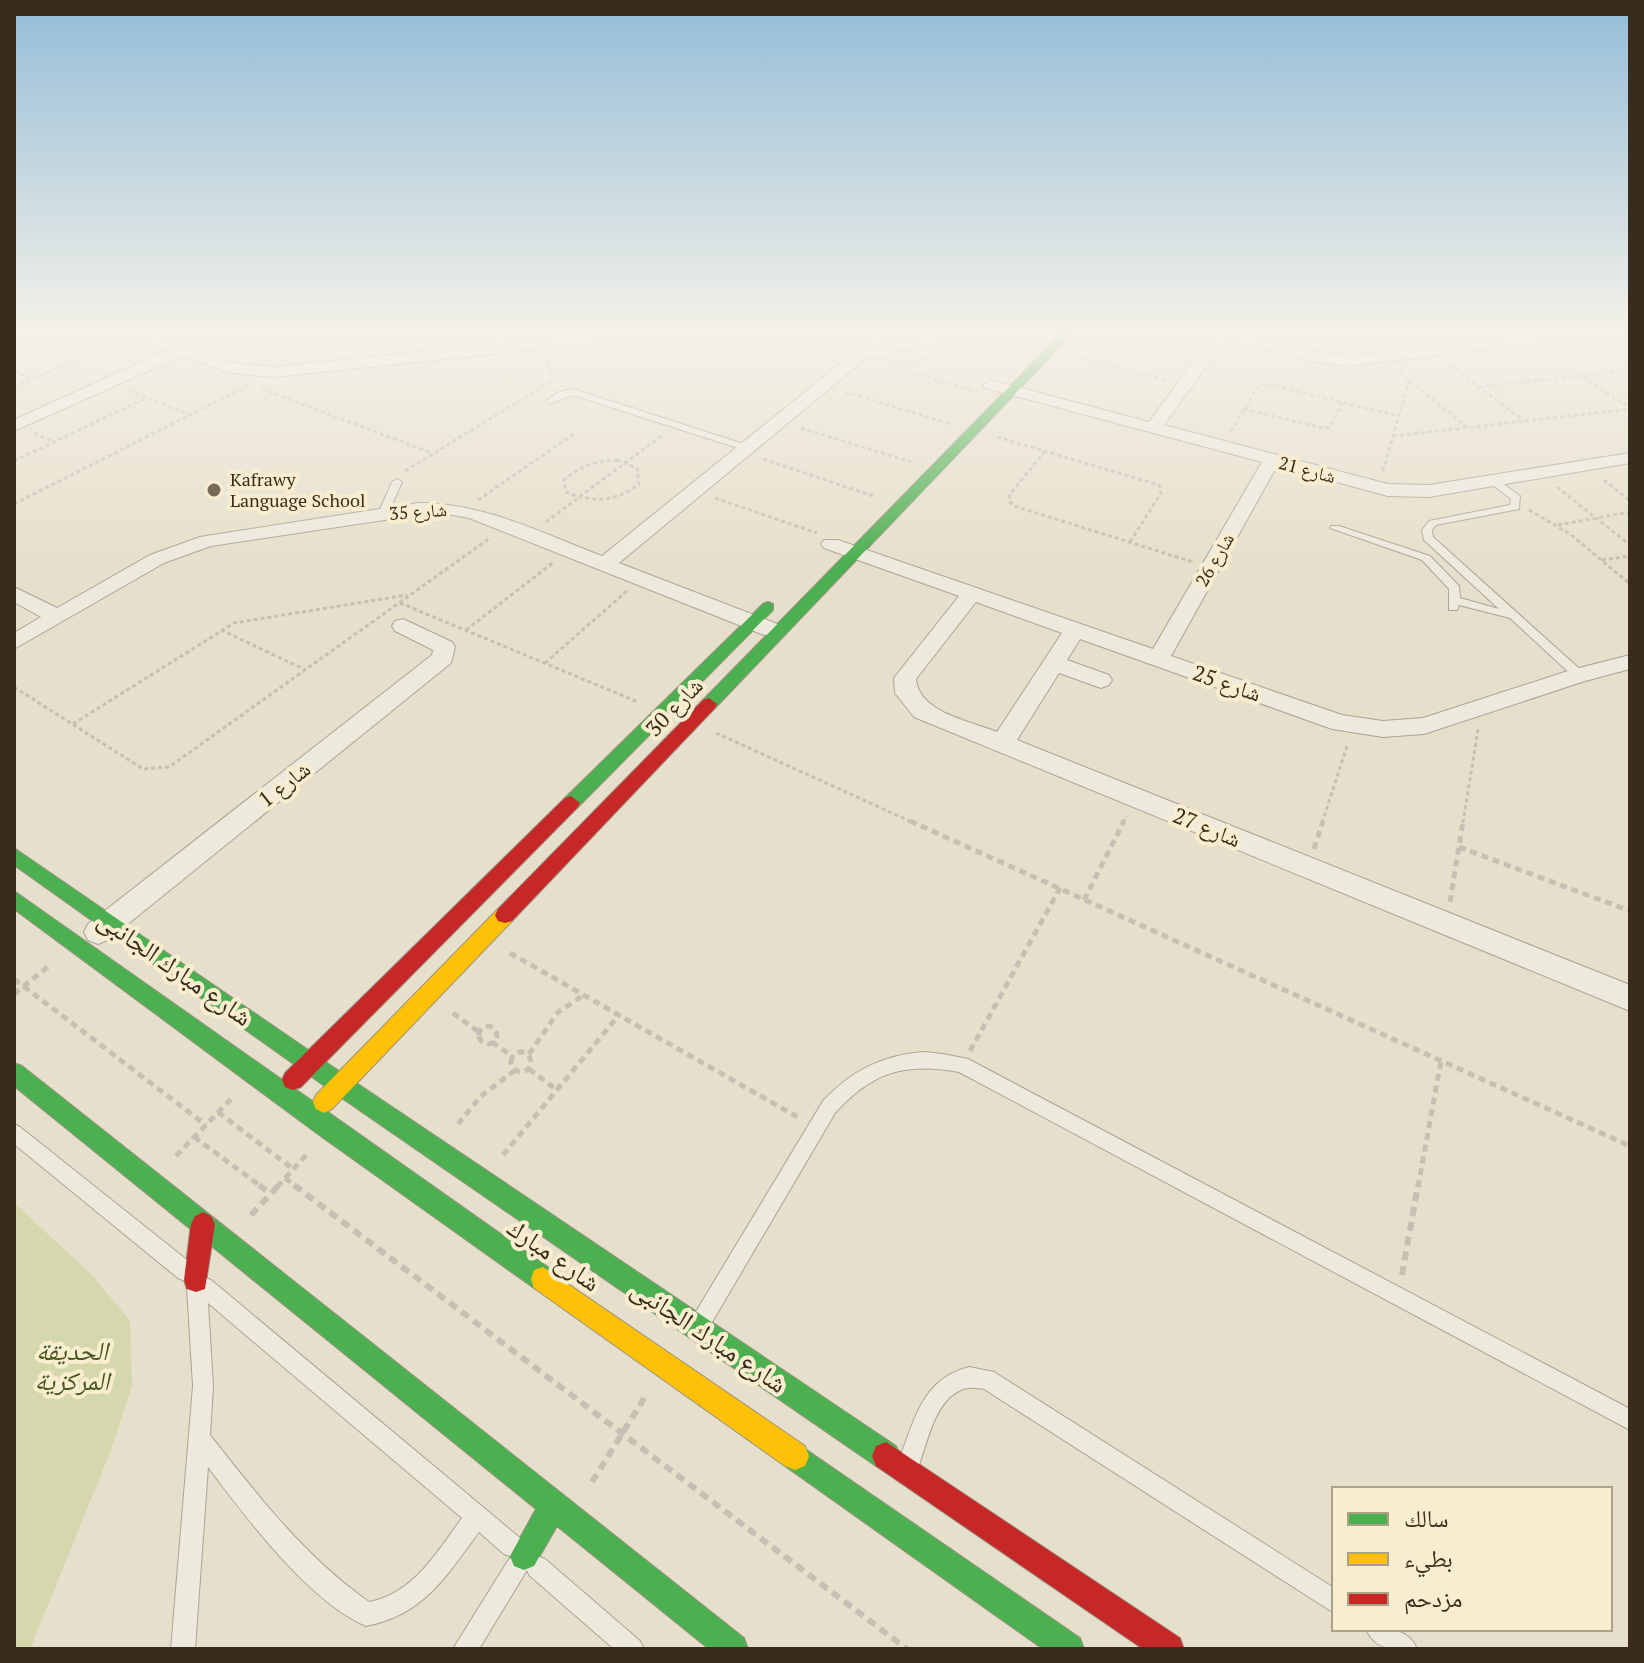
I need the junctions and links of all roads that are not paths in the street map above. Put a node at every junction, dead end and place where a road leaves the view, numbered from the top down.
1 (52, 409) edge
2 (625, 409) edge
3 (795, 409) edge
4 (995, 409) edge
5 (1080, 409) edge
6 (1167, 409) edge
7 (14, 426) edge
8 (1153, 428) junction
9 (744, 450) junction
10 (1630, 458) edge
11 (1272, 460) junction
12 (1492, 480) junction
13 (397, 482) road end
14 (383, 514) junction
15 (1335, 528) dead end
16 (833, 542) road end
17 (856, 553) junction
18 (605, 564) junction
19 (786, 589) dead end
20 (14, 593) edge
21 (972, 594) junction
22 (401, 614) road end
23 (1514, 616) junction
24 (57, 617) junction
25 (752, 622) junction
26 (1075, 630) junction
27 (779, 632) junction
28 (14, 642) edge
29 (1158, 659) junction
30 (1630, 662) edge
31 (1054, 663) junction
32 (1579, 675) junction
33 (1101, 680) dead end
34 (1002, 744) junction
35 (14, 855) edge
36 (14, 899) edge
37 (109, 922) junction
38 (78, 945) junction
39 (1630, 998) edge
40 (310, 1063) junction
41 (14, 1073) edge
42 (341, 1085) junction
43 (280, 1093) junction
44 (311, 1115) junction
45 (14, 1133) edge
46 (203, 1224) junction
47 (196, 1280) junction
48 (698, 1328) junction
49 (1630, 1420) edge
50 (200, 1440) junction
51 (906, 1470) junction
52 (554, 1505) junction
53 (477, 1516) junction
54 (524, 1556) junction
55 (1332, 1600) edge
56 (1381, 1631) edge
57 (183, 1649) edge
58 (465, 1649) edge
59 (632, 1649) edge
60 (733, 1649) edge
61 (1069, 1649) edge
62 (1169, 1649) edge
63 (1405, 1649) edge

1 - 7 street
2 - 9 lane
3 - 9 street
4 - 17 main road, شارع 30
5 - 8 street, شارع 21
6 - 8 street
8 - 11 street, شارع 21
9 - 18 street
10 - 12 street, شارع 21
11 - 12 street, شارع 21
11 - 29 street, شارع 26
12 - 23 lane
13 - 14 lane
14 - 18 street, شارع 35
14 - 24 street, شارع 35
15 - 23 lane
16 - 17 street, شارع 25
17 - 21 street, شارع 25
17 - 27 main road, شارع 30
18 - 25 street, شارع 35
19 - 25 main road, شارع 30
20 - 24 street
21 - 26 street, شارع 25
21 - 34 street, شارع 27
22 - 37 street, شارع 1
23 - 32 lane
24 - 28 street, شارع 35
25 - 27 street, شارع 35
25 - 40 main road, شارع 30
26 - 29 street, شارع 25
26 - 31 street
27 - 42 main road, شارع 30
29 - 32 street, شارع 25
30 - 32 street, شارع 25
31 - 33 street
31 - 34 street
34 - 39 street, شارع 27
35 - 37 main road, شارع مبارك الجانبى
36 - 38 main road, شارع مبارك
37 - 38 street, شارع 1
37 - 40 main road, شارع مبارك الجانبى
38 - 43 main road, شارع مبارك
40 - 42 main road, شارع مبارك الجانبى
40 - 43 main road, شارع 30
41 - 46 main road
42 - 44 main road, شارع 30
42 - 48 main road, شارع مبارك الجانبى
43 - 44 main road, شارع مبارك
44 - 61 main road, شارع مبارك
45 - 47 lane
46 - 47 main road
46 - 52 main road
47 - 50 lane
47 - 53 lane
48 - 49 lane
48 - 51 main road, شارع مبارك الجانبى
50 - 53 lane
50 - 57 lane
51 - 55 lane
51 - 62 main road, شارع مبارك الجانبى
52 - 54 main road
52 - 60 main road
53 - 54 lane
54 - 58 lane
54 - 59 lane
56 - 63 lane

